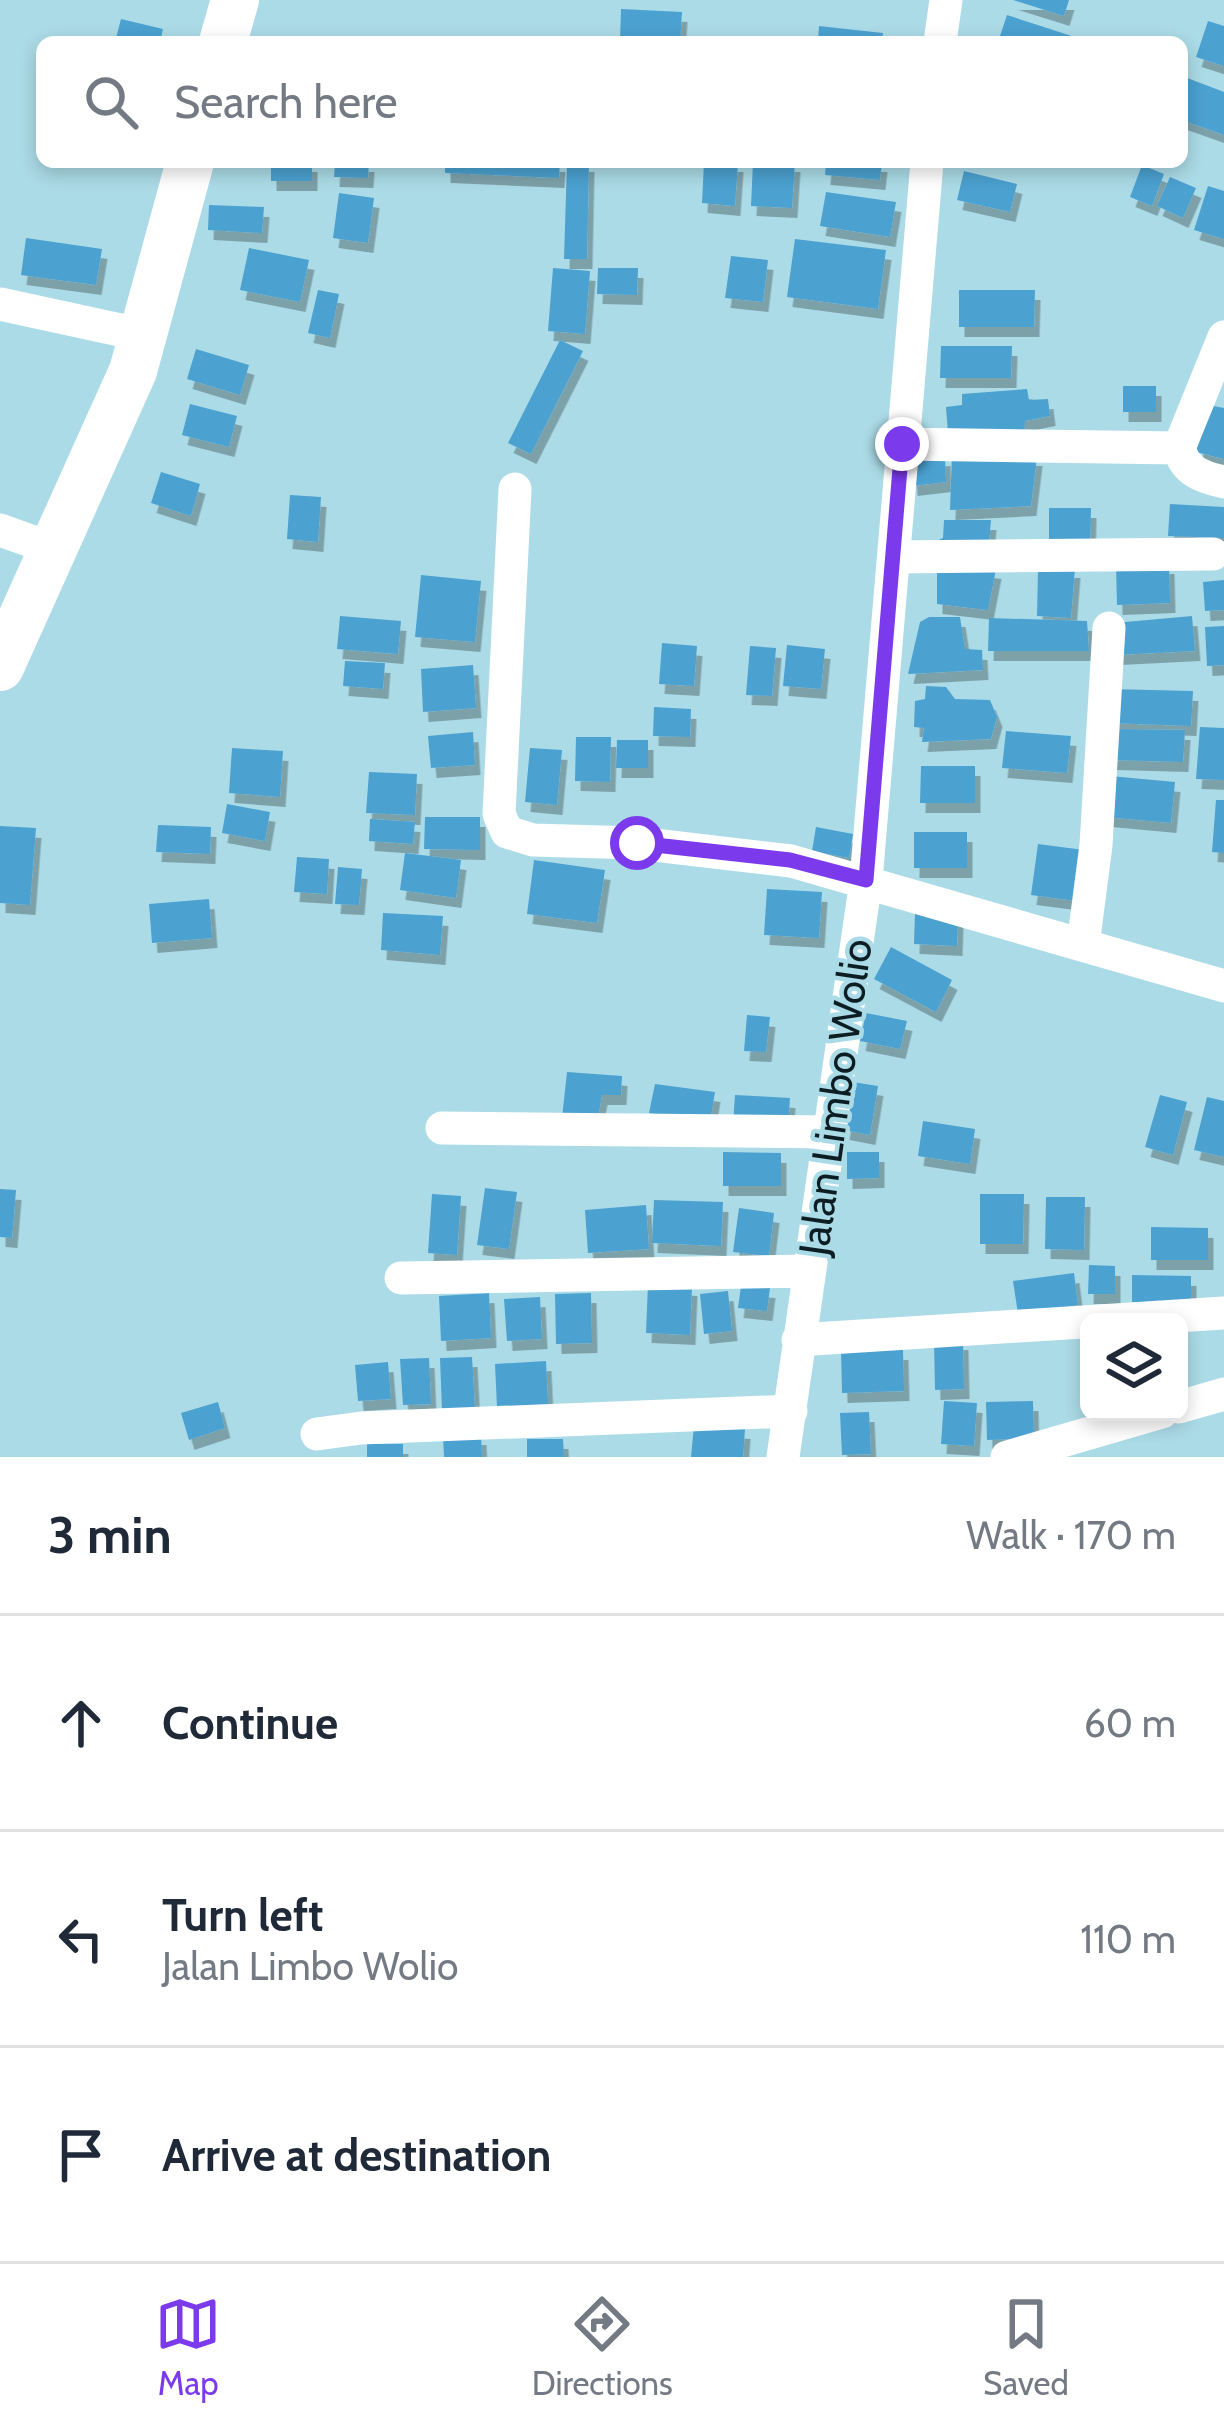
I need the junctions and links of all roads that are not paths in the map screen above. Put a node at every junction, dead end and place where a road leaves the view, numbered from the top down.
1 (235, 0) edge
2 (946, 0) edge
3 (225, 36) edge
4 (941, 36) edge
5 (188, 168) edge
6 (926, 168) edge
7 (0, 304) edge
8 (142, 335) junction
9 (1224, 337) edge
10 (902, 444) junction
11 (1179, 448) junction
12 (1224, 482) edge
13 (515, 489) dead end
14 (0, 530) edge
15 (56, 550) junction
16 (1213, 554) dead end
17 (895, 557) junction
18 (1108, 628) dead end
19 (0, 668) edge
20 (866, 880) junction
21 (1083, 945) junction
22 (1224, 986) edge
23 (442, 1128) dead end
24 (829, 1132) junction
25 (809, 1270) junction
26 (401, 1278) dead end
27 (1224, 1313) edge
28 (798, 1340) junction
29 (1224, 1394) edge
30 (1188, 1404) edge
31 (791, 1411) junction
32 (1131, 1421) edge
33 (317, 1434) dead end
34 (783, 1457) edge
35 (1006, 1457) edge

1 - 3 highway
2 - 4 street
5 - 8 highway
6 - 10 street, Jalan Limbo Wolio
7 - 8 street
8 - 15 highway
9 - 11 street
10 - 11 street
10 - 17 street, Jalan Limbo Wolio
11 - 12 street
13 - 20 street
14 - 15 street
15 - 19 highway
16 - 17 street
17 - 20 street, Jalan Limbo Wolio
18 - 21 street
20 - 21 street
20 - 24 street, Jalan Limbo Wolio
21 - 22 street
23 - 24 street
24 - 25 street, Jalan Limbo Wolio
25 - 26 street
25 - 28 street, Jalan Limbo Wolio
27 - 28 street
28 - 31 street, Jalan Limbo Wolio
29 - 30 street
31 - 33 street
31 - 34 street, Jalan Limbo Wolio
32 - 35 street

